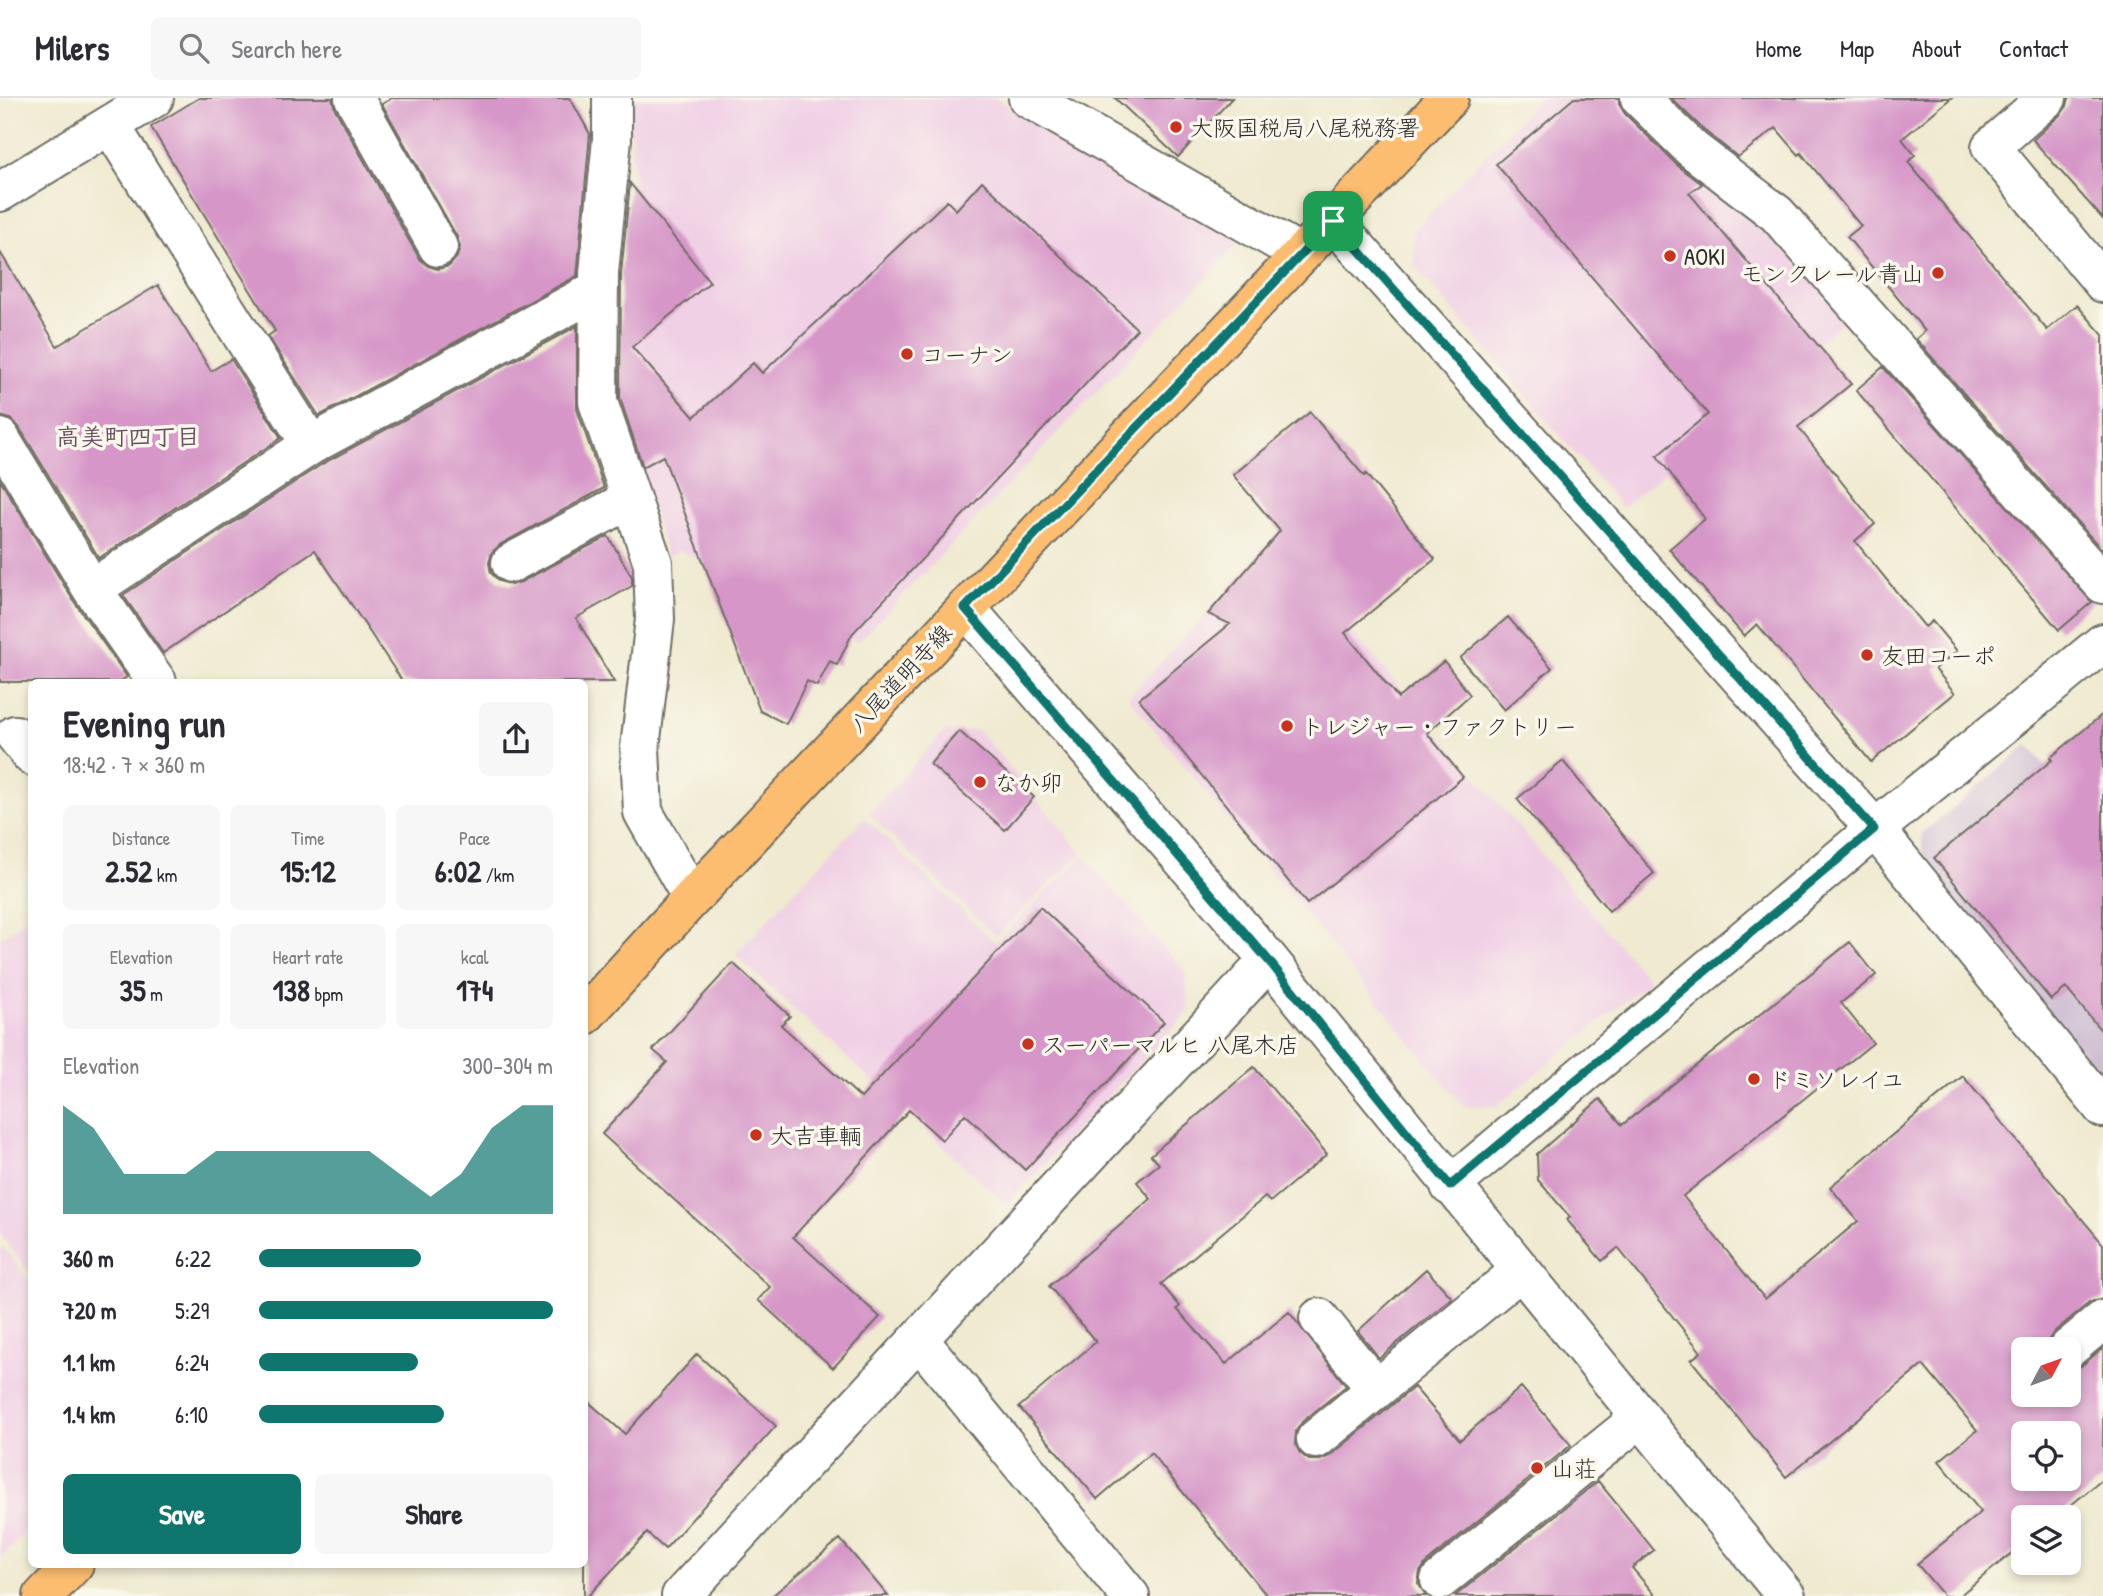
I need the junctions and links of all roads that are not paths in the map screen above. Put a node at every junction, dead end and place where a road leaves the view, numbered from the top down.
1 (154, 98) edge
2 (354, 98) edge
3 (612, 98) edge
4 (1028, 98) edge
5 (1449, 98) edge
6 (1640, 98) edge
7 (2047, 98) edge
8 (110, 125) junction
9 (0, 192) edge
10 (1333, 221) junction
11 (438, 247) dead end
12 (1301, 254) junction
13 (2103, 283) edge
14 (599, 289) junction
15 (0, 438) edge
16 (311, 445) junction
17 (631, 499) junction
18 (511, 563) dead end
19 (2103, 584) edge
20 (92, 589) junction
21 (965, 608) junction
22 (2103, 643) edge
23 (155, 679) edge
24 (1874, 829) junction
25 (692, 898) junction
26 (1269, 961) junction
27 (588, 1012) edge
28 (2103, 1108) edge
29 (1450, 1186) junction
30 (1520, 1271) junction
31 (1319, 1318) dead end
32 (2103, 1320) edge
33 (2081, 1338) edge
34 (919, 1340) junction
35 (1376, 1389) junction
36 (1640, 1418) junction
37 (1316, 1439) dead end
38 (70, 1568) edge
39 (1440, 1580) dead end
40 (43, 1596) edge
41 (681, 1596) edge
42 (1130, 1596) edge
43 (1786, 1596) edge

1 - 8 street
2 - 11 street
3 - 14 street
4 - 12 street
5 - 10 main road, 八尾道明寺線
6 - 19 street
7 - 13 street
8 - 9 street
8 - 16 street
10 - 12 main road, 八尾道明寺線
10 - 24 street
12 - 21 main road, 八尾道明寺線
14 - 16 street
14 - 17 street
15 - 20 street
16 - 20 street
17 - 18 street
17 - 25 street
20 - 23 street
21 - 25 main road, 八尾道明寺線
21 - 26 street
22 - 24 street
24 - 28 street
24 - 29 street
25 - 27 main road, 八尾道明寺線
26 - 29 street
26 - 34 street
29 - 30 street
30 - 35 street
30 - 36 street
31 - 35 street
32 - 33 street
34 - 41 street
34 - 42 street
35 - 37 street
36 - 39 street
36 - 43 street
38 - 40 main road

